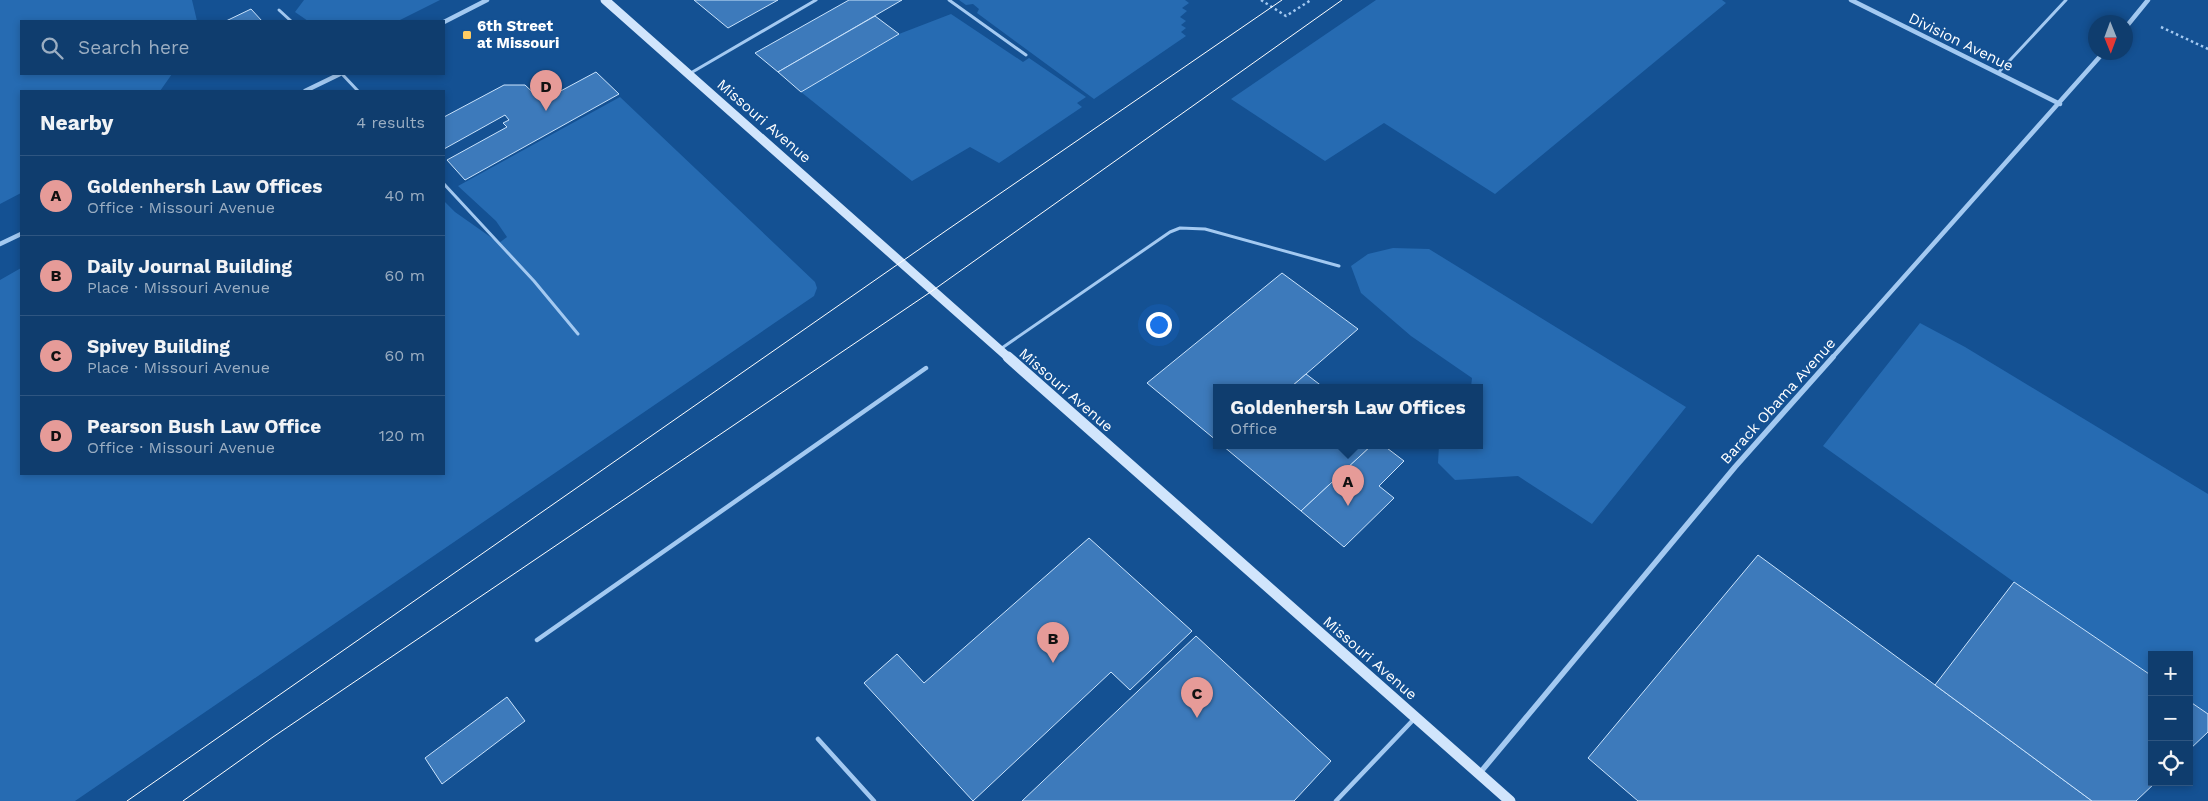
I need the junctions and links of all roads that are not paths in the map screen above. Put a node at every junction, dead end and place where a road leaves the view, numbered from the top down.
1 (487, 0) edge
2 (605, 0) edge
3 (816, 0) edge
4 (949, 0) edge
5 (1851, 0) edge
6 (2066, 0) edge
7 (2148, 0) edge
8 (279, 10) dead end
9 (2133, 18) edge
10 (290, 20) edge
11 (445, 21) edge
12 (1026, 55) dead end
13 (2097, 60) edge
14 (1998, 73) junction
15 (689, 74) junction
16 (339, 75) edge
17 (342, 75) edge
18 (307, 90) edge
19 (357, 90) edge
20 (2060, 104) junction
21 (445, 185) edge
22 (20, 234) edge
23 (0, 244) edge
24 (1339, 266) dead end
25 (578, 334) dead end
26 (998, 350) junction
27 (926, 368) dead end
28 (537, 640) dead end
29 (1414, 718) junction
30 (818, 739) dead end
31 (1479, 774) junction
32 (874, 801) edge
33 (1336, 801) edge
34 (1510, 801) edge

1 - 11 street
2 - 15 main road, Missouri Avenue
3 - 15 lane
4 - 12 lane
5 - 14 street, Division Avenue
6 - 14 lane
7 - 9 street
8 - 10 lane
13 - 20 street, Barack Obama Avenue
14 - 20 street, Division Avenue
15 - 26 main road, Missouri Avenue
16 - 18 street
17 - 19 lane
20 - 31 street, Barack Obama Avenue
21 - 25 lane
22 - 23 street
24 - 26 lane
26 - 29 main road, Missouri Avenue
27 - 28 lane
29 - 31 main road, Missouri Avenue
29 - 33 lane
30 - 32 lane
31 - 34 main road, Missouri Avenue

